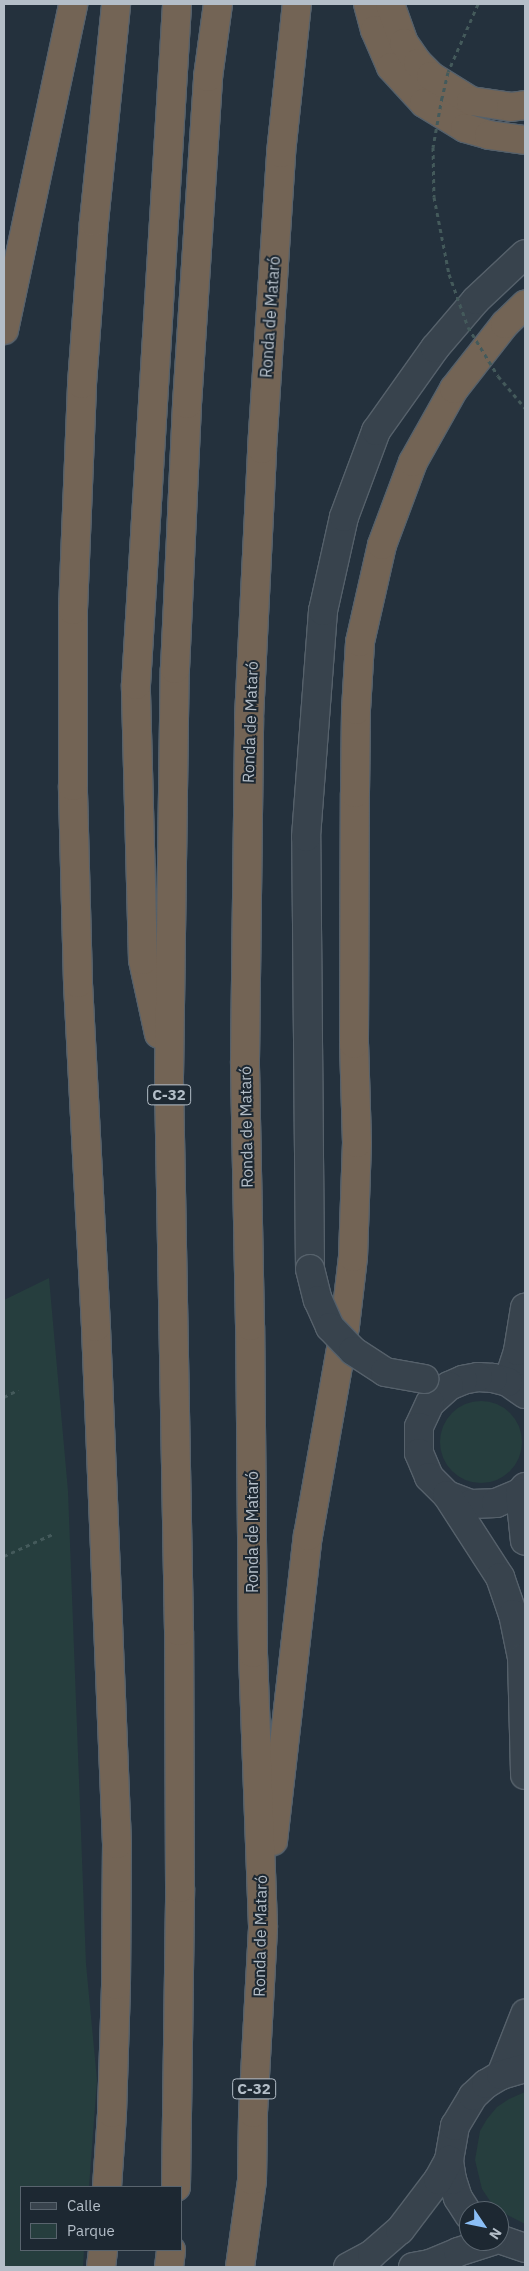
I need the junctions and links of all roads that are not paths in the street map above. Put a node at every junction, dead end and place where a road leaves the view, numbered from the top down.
1 (73, 4) edge
2 (116, 4) edge
3 (177, 4) edge
4 (218, 4) edge
5 (297, 4) edge
6 (368, 4) edge
7 (390, 4) edge
8 (525, 104) edge
9 (525, 140) edge
10 (525, 254) edge
11 (525, 305) edge
12 (5, 319) edge
13 (169, 1078) junction
14 (525, 1308) edge
15 (437, 1382) junction
16 (517, 1388) edge
17 (522, 1490) edge
18 (447, 1495) junction
19 (525, 1541) edge
20 (525, 1775) edge
21 (263, 1926) junction
22 (525, 2014) edge
23 (513, 2071) edge
24 (449, 2160) junction
25 (107, 2186) edge
26 (176, 2186) edge
27 (461, 2201) edge
28 (509, 2243) edge
29 (525, 2248) edge
30 (103, 2251) edge
31 (171, 2251) edge
32 (461, 2251) edge
33 (241, 2259) edge
34 (101, 2267) edge
35 (169, 2267) edge
36 (348, 2267) edge
37 (413, 2267) edge

1 - 12 highway
2 - 25 highway
3 - 13 highway
4 - 13 highway, C-32
5 - 21 highway, Ronda de Mataró / C-32
6 - 9 highway
7 - 8 highway
10 - 15 street, bridge
11 - 21 highway
13 - 26 highway, C-32
14 - 16 street
15 - 16 street
15 - 18 street
17 - 18 street
17 - 19 street
18 - 20 street
21 - 33 highway, Ronda de Mataró / C-32
22 - 23 street
23 - 24 street
24 - 27 street
24 - 36 street
28 - 29 street
30 - 34 highway
31 - 35 highway
32 - 37 street

